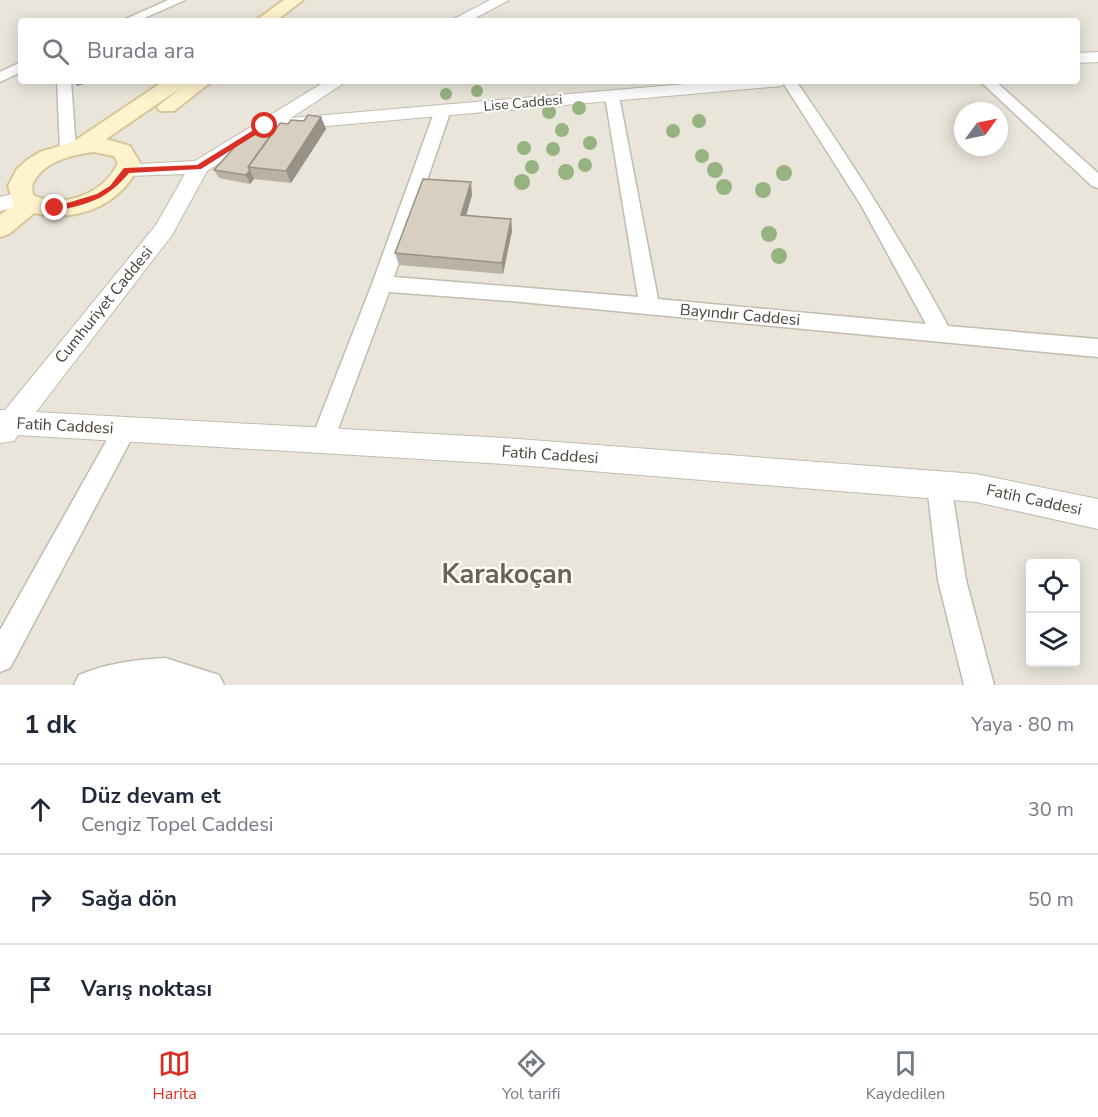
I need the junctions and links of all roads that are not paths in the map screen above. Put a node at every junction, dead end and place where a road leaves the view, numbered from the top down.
1 (502, 0) edge
2 (173, 1) edge
3 (302, 2) edge
4 (134, 18) edge
5 (270, 18) edge
6 (289, 18) edge
7 (464, 18) edge
8 (1098, 57) edge
9 (1080, 58) edge
10 (18, 68) edge
11 (0, 78) edge
12 (64, 84) edge
13 (172, 84) edge
14 (198, 84) edge
15 (333, 84) edge
16 (748, 84) edge
17 (791, 84) edge
18 (990, 84) edge
19 (612, 96) junction
20 (443, 110) junction
21 (265, 126) junction
22 (75, 147) junction
23 (115, 147) junction
24 (199, 167) junction
25 (127, 170) junction
26 (1098, 182) edge
27 (26, 202) junction
28 (0, 204) edge
29 (0, 228) edge
30 (382, 284) junction
31 (649, 306) junction
32 (942, 334) junction
33 (1098, 348) edge
34 (4, 427) edge
35 (125, 429) junction
36 (323, 440) junction
37 (939, 485) junction
38 (1098, 514) edge
39 (0, 658) edge
40 (88, 685) edge
41 (208, 685) edge
42 (979, 685) edge

1 - 7 street
2 - 4 street
3 - 5 main road
3 - 6 main road
8 - 9 street
10 - 11 street
12 - 22 street
13 - 22 main road
14 - 23 main road
15 - 21 street
16 - 19 street, Lise Caddesi
17 - 32 street
18 - 26 street
19 - 20 street, Lise Caddesi
19 - 31 street
20 - 21 street, Lise Caddesi
20 - 30 street
21 - 24 street
22 - 23 main road
22 - 27 main road
23 - 25 main road
24 - 25 street
24 - 34 street, Cumhuriyet Caddesi
25 - 27 main road
27 - 28 street
27 - 29 main road
30 - 31 street, Bayındır Caddesi
30 - 36 street
31 - 32 street, Bayındır Caddesi
32 - 33 street, Bayındır Caddesi
34 - 35 street, Fatih Caddesi
35 - 36 street, Fatih Caddesi
35 - 39 street
36 - 37 street, Fatih Caddesi
37 - 38 street, Fatih Caddesi
37 - 42 street
40 - 41 street

